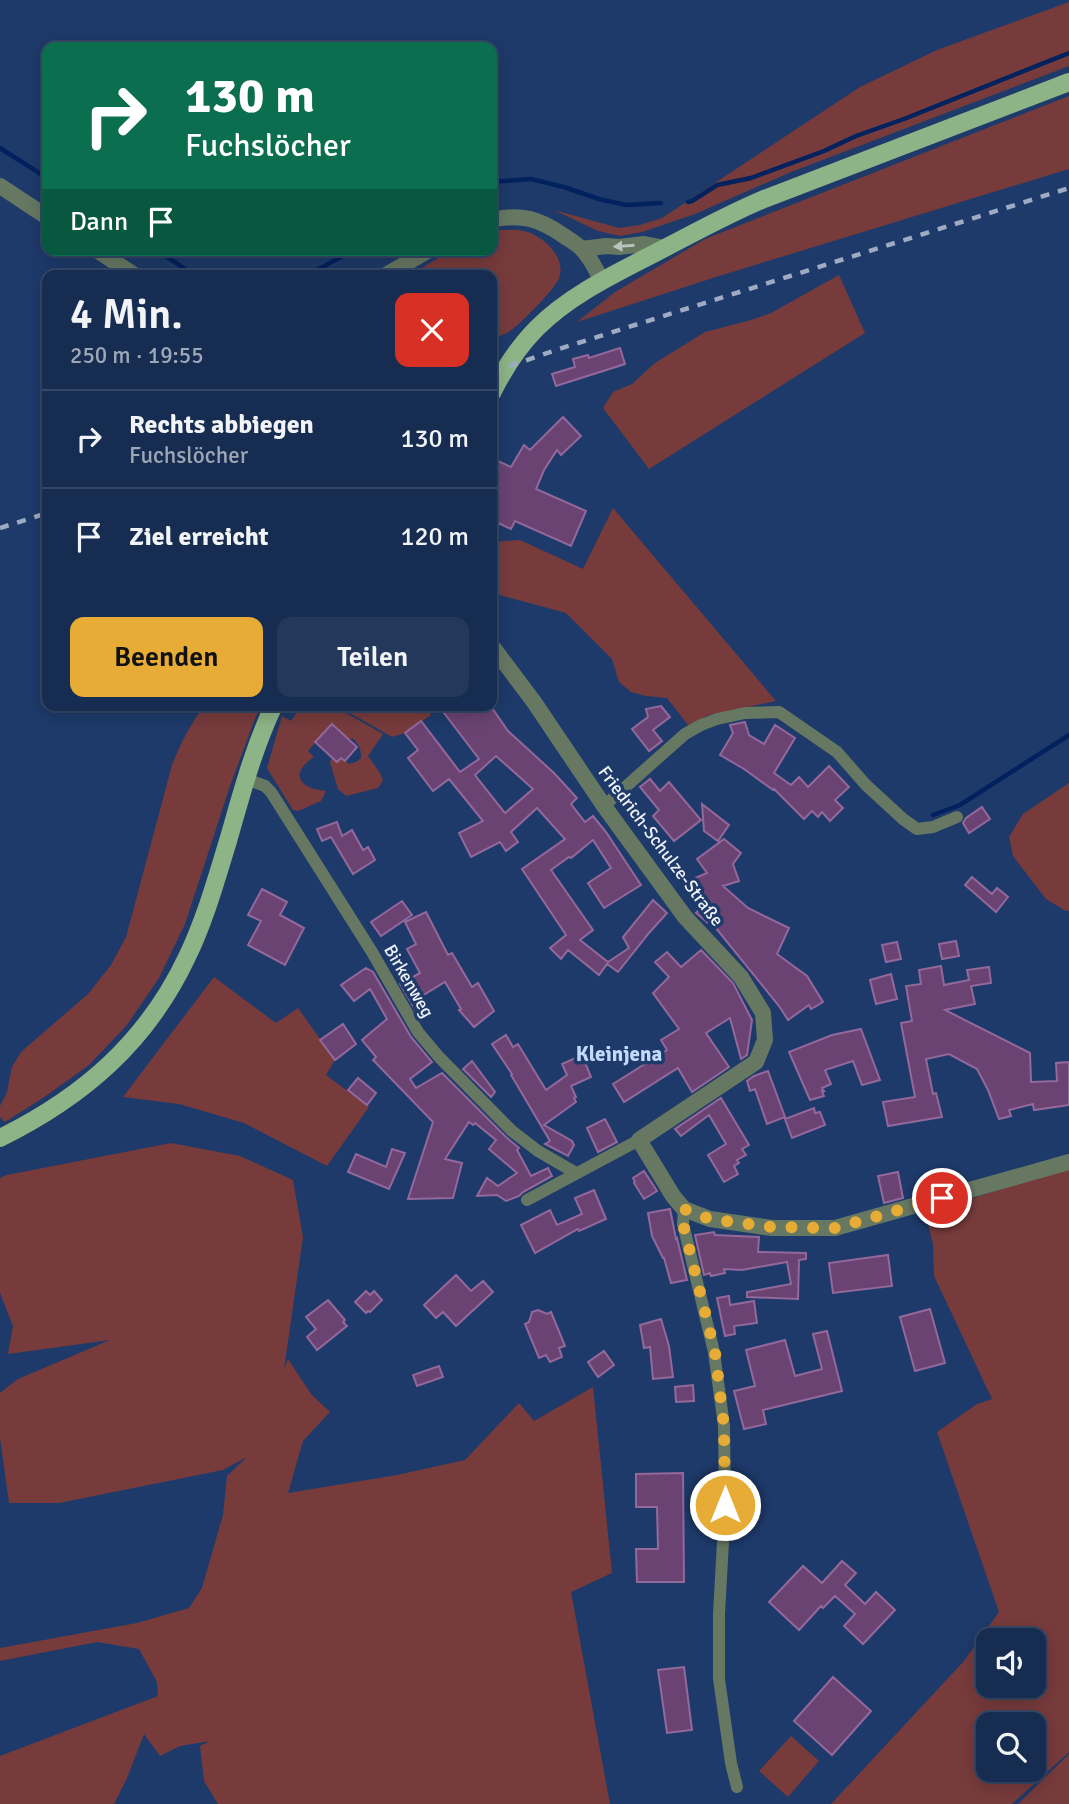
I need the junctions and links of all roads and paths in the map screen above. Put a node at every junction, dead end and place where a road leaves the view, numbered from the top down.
1 (1069, 82) edge
2 (0, 186) edge
3 (42, 214) edge
4 (497, 219) edge
5 (665, 248) junction
6 (582, 249) junction
7 (106, 256) edge
8 (419, 256) edge
9 (127, 270) edge
10 (395, 270) edge
11 (602, 281) junction
12 (497, 384) edge
13 (497, 653) edge
14 (272, 711) edge
15 (246, 779) junction
16 (604, 806) junction
17 (957, 817) dead end
18 (0, 1138) edge
19 (639, 1140) junction
20 (1069, 1162) edge
21 (576, 1173) junction
22 (527, 1200) dead end
23 (684, 1209) junction
24 (737, 1787) dead end

1 - 5 main road
2 - 3 street
4 - 6 street
5 -> 6 street
5 - 11 main road
6 - 11 street
7 - 9 street
8 - 10 street
11 - 12 main road
13 - 16 street, Friedrich-Schulze-Straße
14 - 15 main road
15 - 18 main road
15 - 21 street, Birkenweg
16 - 17 street
16 - 19 street, Friedrich-Schulze-Straße
19 - 21 street
19 - 23 street
20 - 23 street
21 - 22 street
23 - 24 street

